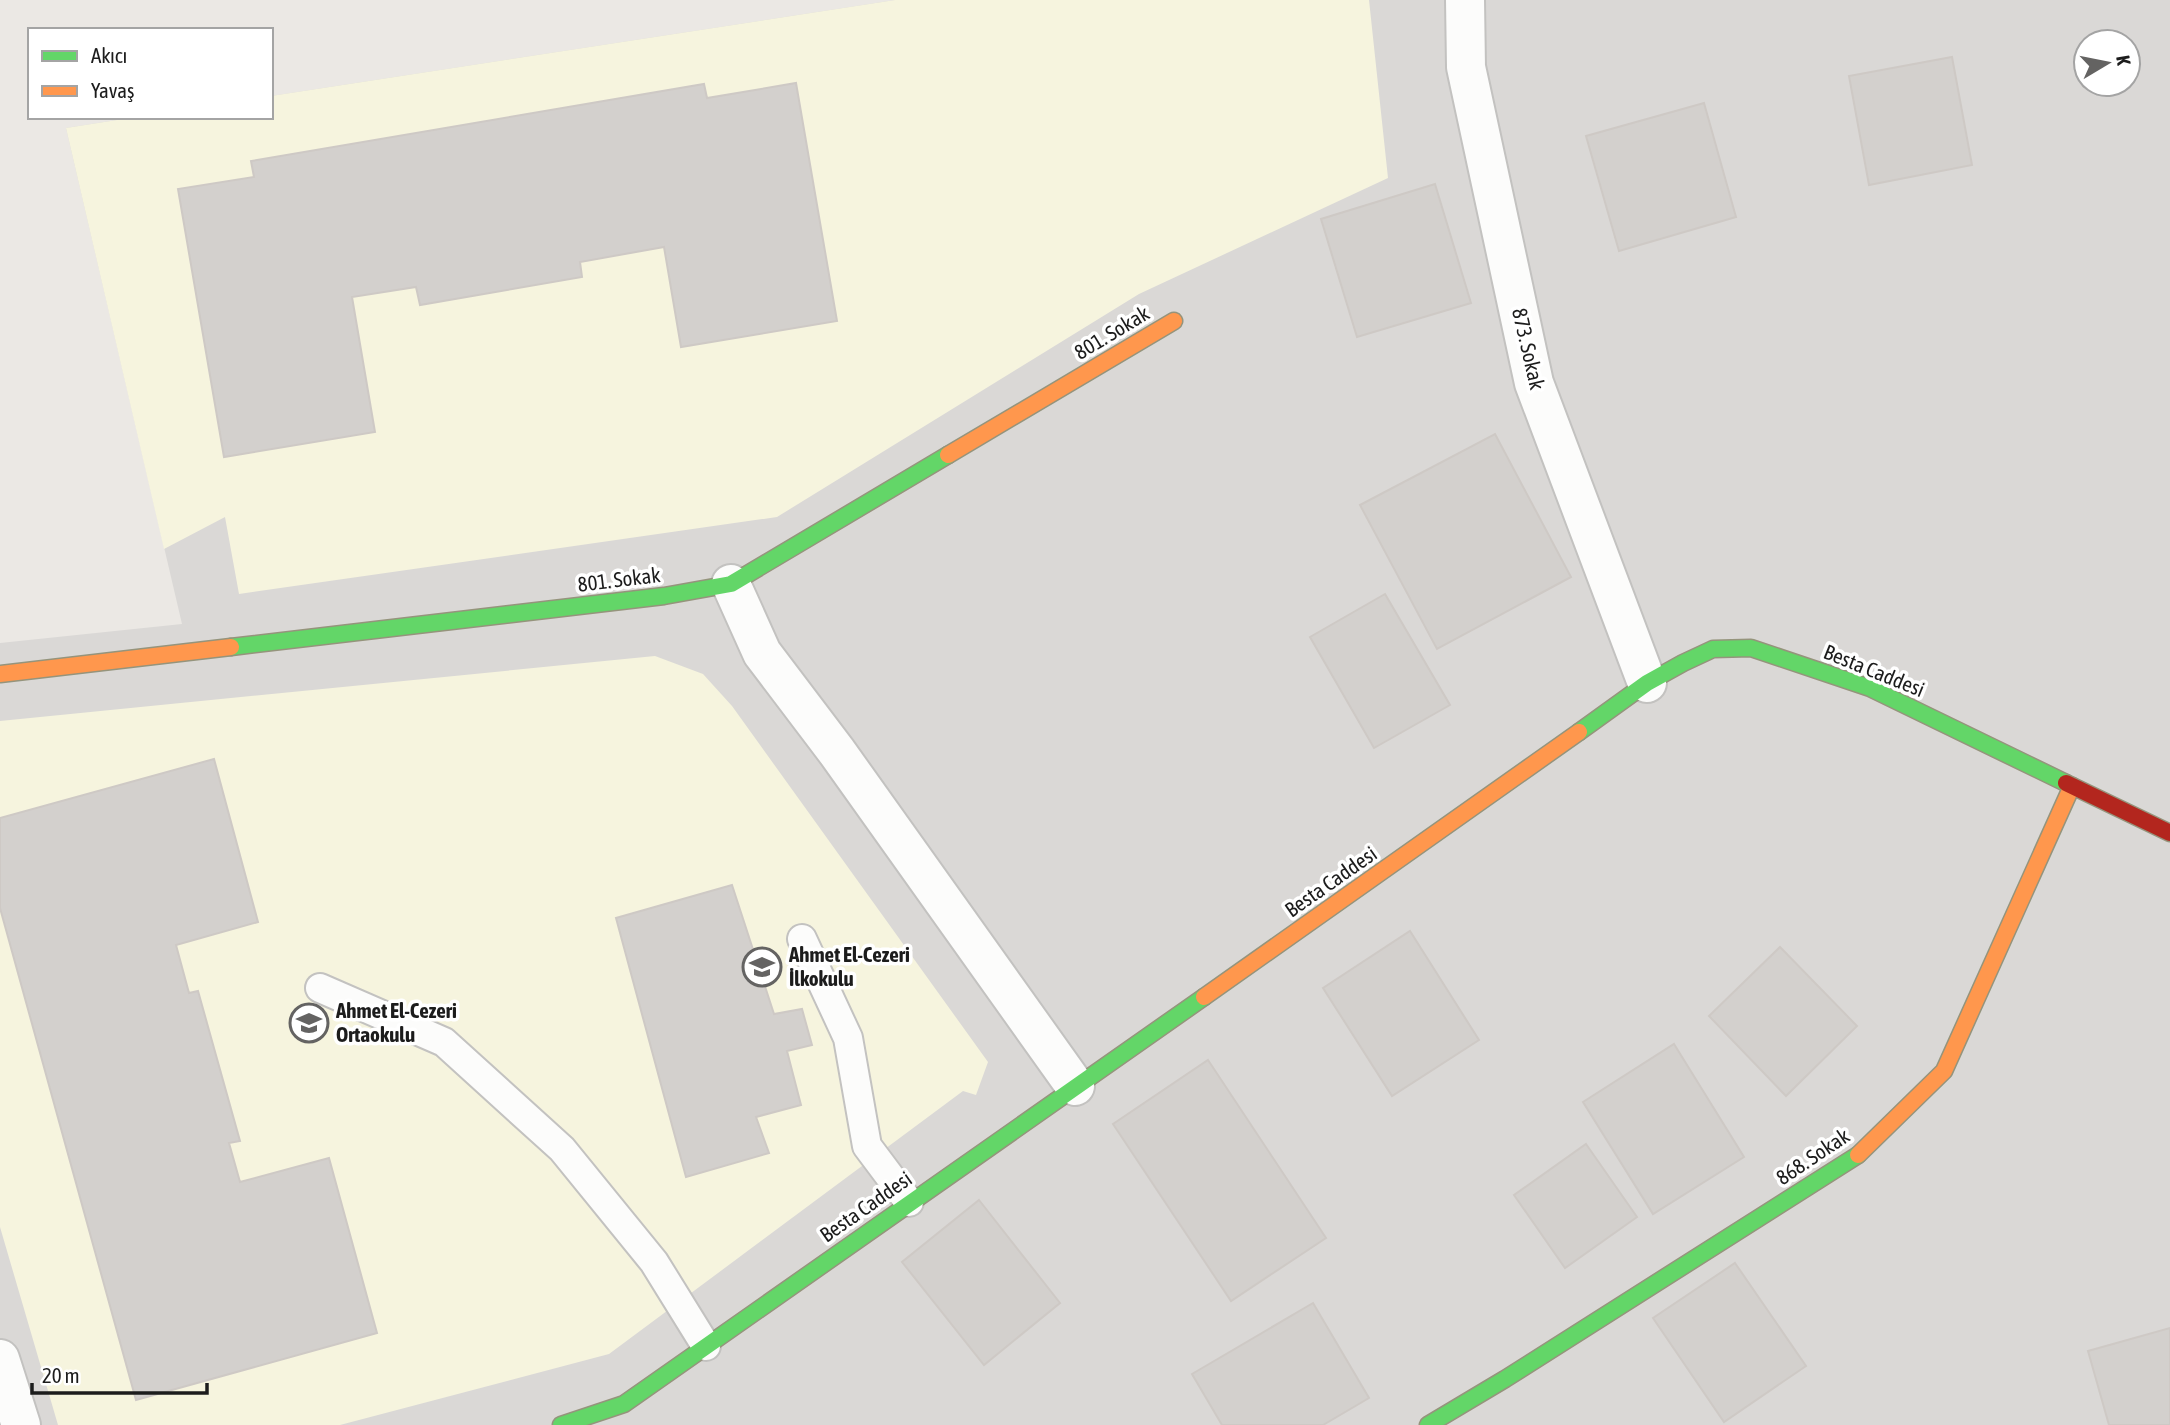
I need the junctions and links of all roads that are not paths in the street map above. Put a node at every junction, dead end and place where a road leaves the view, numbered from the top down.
1 (1465, 0) edge
2 (1174, 321) dead end
3 (731, 584) junction
4 (0, 674) edge
5 (1647, 683) junction
6 (2072, 786) junction
7 (2170, 833) edge
8 (802, 939) dead end
9 (320, 988) dead end
10 (1075, 1086) junction
11 (909, 1202) junction
12 (706, 1346) junction
13 (0, 1359) edge
14 (575, 1423) edge
15 (21, 1425) edge
16 (1428, 1425) edge

1 - 5 street, 873. Sokak
2 - 3 street, 801. Sokak
3 - 4 street, 801. Sokak
3 - 10 street
5 - 6 street, Besta Caddesi
5 - 10 street, Besta Caddesi
6 - 7 street, Besta Caddesi
6 - 16 street, 868. Sokak
8 - 11 lane
9 - 12 lane
10 - 11 street, Besta Caddesi
11 - 12 street, Besta Caddesi
12 - 14 street, Besta Caddesi
13 - 15 street

